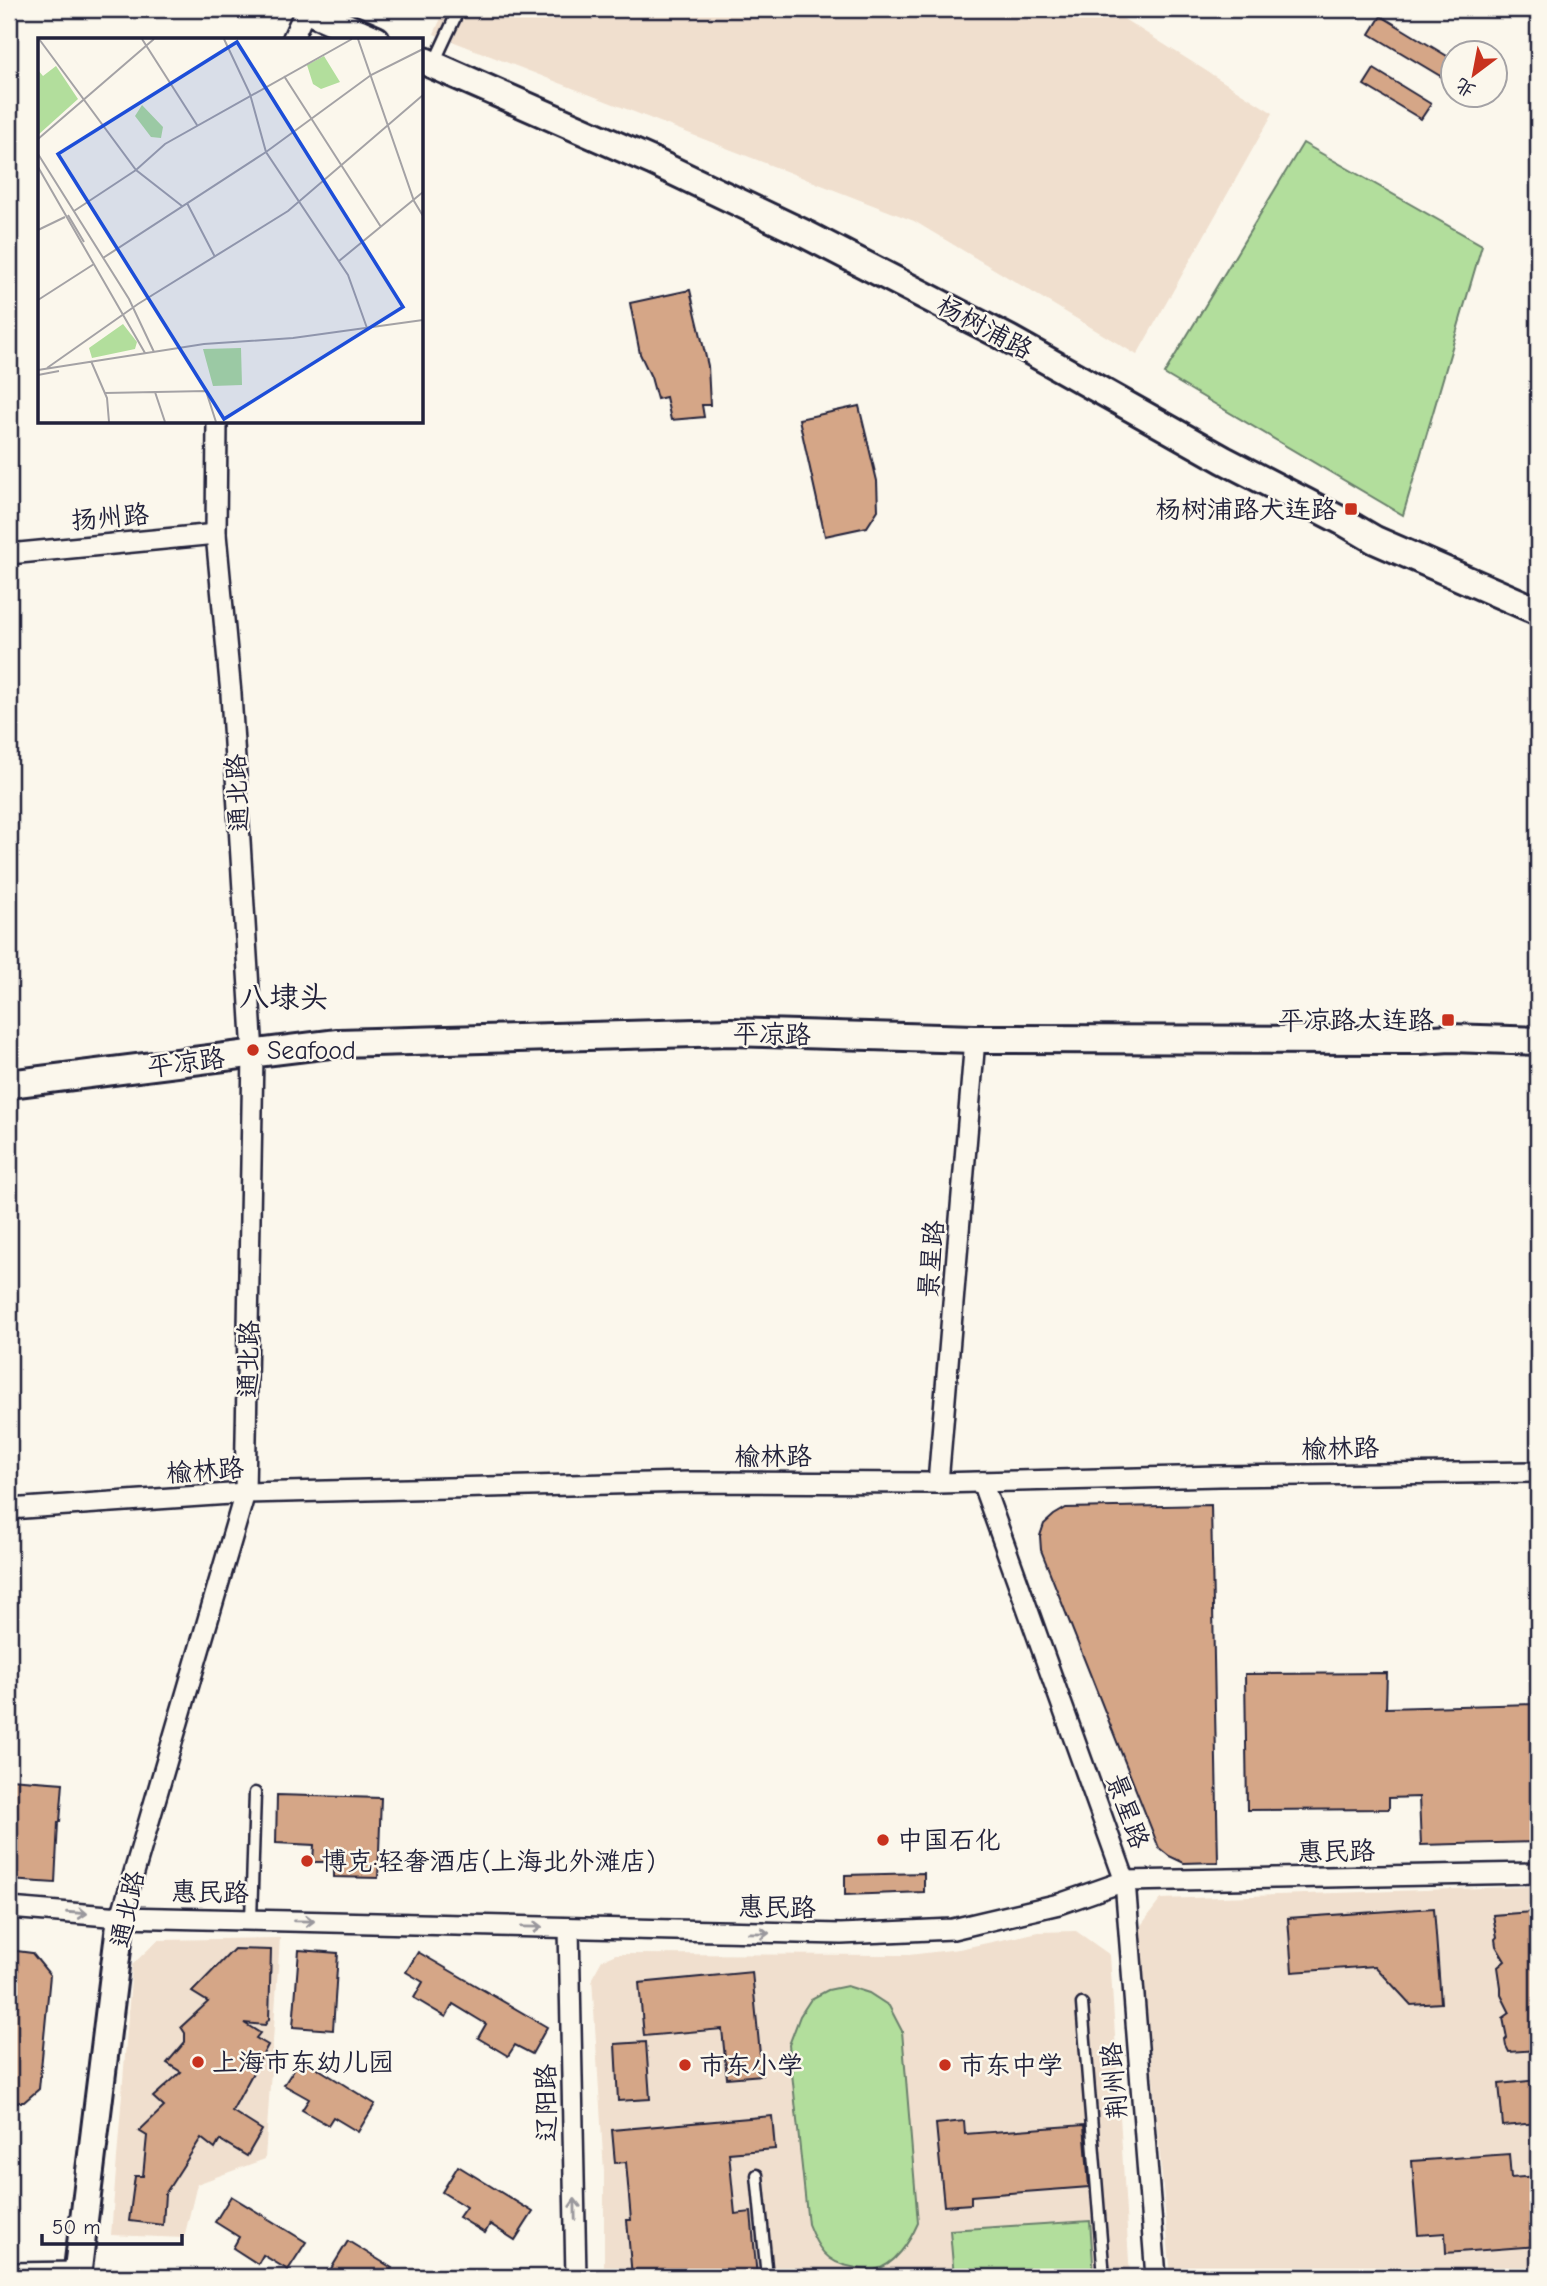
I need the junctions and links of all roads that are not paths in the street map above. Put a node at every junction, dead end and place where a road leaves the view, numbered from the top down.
1 (305, 9) edge
2 (459, 9) edge
3 (293, 38) edge
4 (371, 38) edge
5 (427, 63) edge
6 (217, 424) edge
7 (216, 534) junction
8 (9, 554) edge
9 (1538, 611) edge
10 (975, 1040) junction
11 (1538, 1041) edge
12 (253, 1054) junction
13 (9, 1084) edge
14 (1538, 1472) edge
15 (982, 1482) junction
16 (938, 1483) junction
17 (245, 1493) junction
18 (9, 1509) edge
19 (255, 1793) dead end
20 (1538, 1873) edge
21 (1125, 1881) junction
22 (9, 1908) edge
23 (121, 1917) junction
24 (251, 1920) junction
25 (569, 1928) junction
26 (1082, 2004) dead end
27 (757, 2175) dead end
28 (9, 2273) edge
29 (78, 2275) edge
30 (576, 2277) edge
31 (767, 2277) edge
32 (1104, 2277) edge
33 (1156, 2277) edge

1 - 3 street
1 - 4 main road
2 - 5 lane
5 - 9 main road, 杨树浦路
6 - 7 street, 通北路
7 - 8 street, 扬州路
7 - 12 street, 通北路
10 - 11 main road, 平凉路
10 - 12 main road, 平凉路
10 - 16 street, 景星路
12 - 13 main road, 平凉路
12 - 17 street, 通北路
14 - 15 street, 榆林路
15 - 16 street, 榆林路
15 - 21 street, 景星路
16 - 17 street, 榆林路
17 - 18 street, 榆林路
17 - 23 street, 通北路
19 - 24 lane
20 - 21 street, 惠民路
25 -> 21 street, 惠民路
21 - 33 street, 荆州路
22 -> 23 street, 惠民路
23 - 24 street, 惠民路
23 - 29 main road, 通北路
24 -> 25 street, 惠民路
30 -> 25 street, 辽阳路
26 - 32 lane
27 - 31 lane
28 - 29 street

